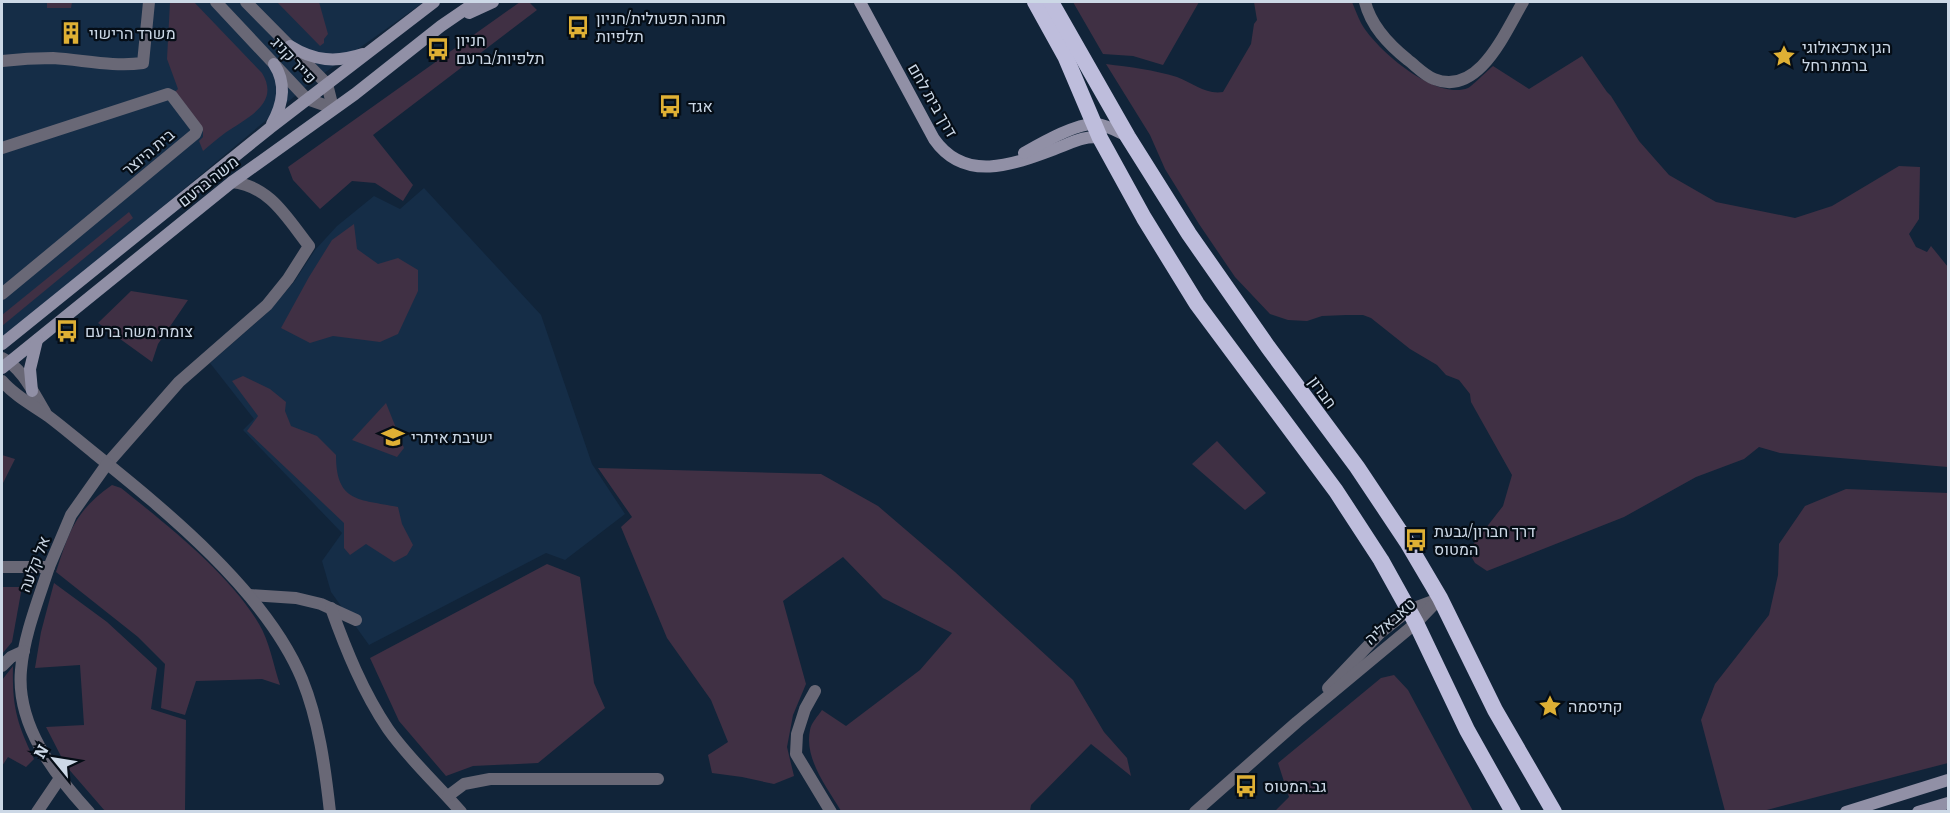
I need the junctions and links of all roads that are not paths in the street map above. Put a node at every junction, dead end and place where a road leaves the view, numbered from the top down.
1 (149, 2) edge
2 (216, 2) edge
3 (246, 2) edge
4 (434, 2) edge
5 (476, 2) edge
6 (493, 2) edge
7 (860, 2) edge
8 (1035, 2) edge
9 (1051, 2) edge
10 (1365, 2) edge
11 (1522, 2) edge
12 (441, 26) junction
13 (290, 46) junction
14 (369, 52) junction
15 (2, 62) edge
16 (274, 64) junction
17 (327, 84) junction
18 (308, 99) junction
19 (333, 108) junction
20 (270, 128) junction
21 (1096, 131) junction
22 (1128, 137) junction
23 (2, 148) edge
24 (232, 182) junction
25 (2, 294) edge
26 (37, 339) junction
27 (2, 344) edge
28 (4, 362) edge
29 (2, 381) edge
30 (32, 391) junction
31 (47, 416) junction
32 (107, 464) junction
33 (2, 567) edge
34 (49, 567) junction
35 (249, 595) junction
36 (1440, 598) junction
37 (331, 608) junction
38 (1412, 617) junction
39 (356, 620) dead end
40 (24, 651) junction
41 (2, 666) edge
42 (814, 691) dead end
43 (60, 777) junction
44 (658, 779) dead end
45 (1948, 780) edge
46 (448, 796) junction
47 (1948, 803) edge
48 (37, 812) edge
49 (89, 812) edge
50 (330, 812) edge
51 (461, 812) edge
52 (831, 812) edge
53 (1195, 812) edge
54 (1513, 812) edge
55 (1554, 812) edge
56 (1846, 812) edge
57 (1918, 812) edge

1 - 15 street
2 - 16 street, פייר קניג
3 - 13 street, פייר קניג
4 - 14 main road, משה ברעם
5 - 12 main road
6 - 12 main road
7 - 21 main road, דרך בית לחם
8 - 21 highway
9 - 22 highway, חברון
10 - 11 street
12 - 19 main road, משה ברעם
13 - 14 main road
13 - 17 street, פייר קניג
14 - 17 main road, משה ברעם
16 - 18 street, פייר קניג
16 - 20 main road
17 - 18 main road, משה ברעם
17 - 19 street, פייר קניג
18 - 19 street, פייר קניג
18 - 20 main road, משה ברעם
19 - 24 main road, משה ברעם
20 - 27 main road, משה ברעם
21 - 22 main road
21 - 38 highway
22 - 36 highway, חברון
23 - 25 street, בית היוצר
24 - 26 main road, משה ברעם
24 - 32 street, אל קלעה
26 - 28 main road, משה ברעם
26 - 30 main road
28 - 30 street
29 - 31 street
30 - 31 street
31 - 32 street
32 - 34 street, אל קלעה
32 - 35 street
33 - 34 street
34 - 40 street, אל קלעה
35 - 37 street
35 - 50 street
36 - 38 street, טאבאליה
36 - 55 highway, חברון
37 - 39 street
37 - 46 street
38 - 53 street, טאבאליה
38 - 54 highway
40 - 41 street
40 - 43 street, אל קלעה
42 - 52 street
43 - 48 street
43 - 49 street, אל קלעה
44 - 46 street
45 - 56 main road
46 - 51 street
47 - 57 main road

